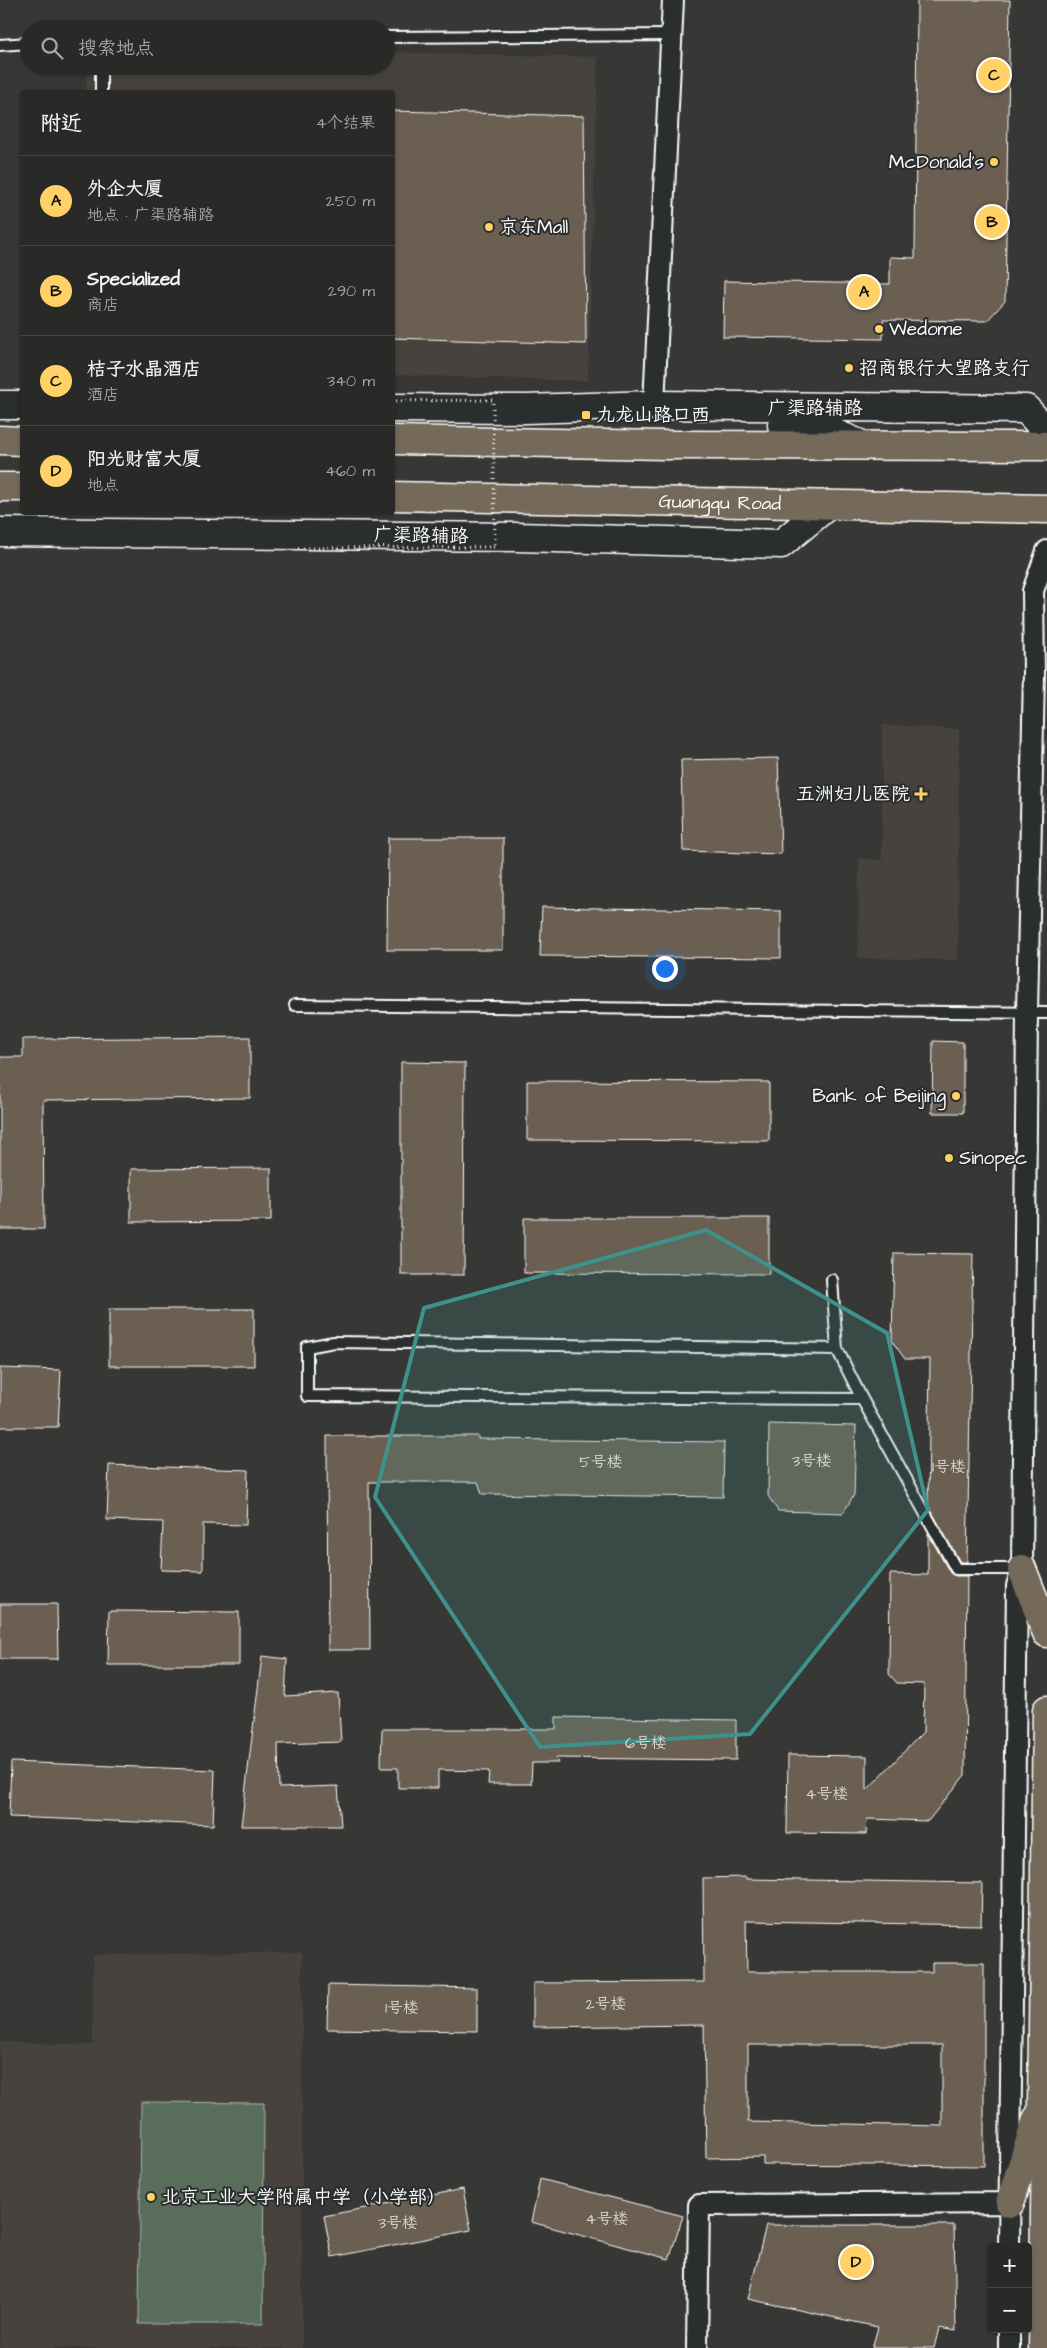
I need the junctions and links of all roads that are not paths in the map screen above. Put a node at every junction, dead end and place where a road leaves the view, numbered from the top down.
1 (673, 0) edge
2 (672, 35) junction
3 (395, 37) edge
4 (20, 44) edge
5 (0, 45) edge
6 (101, 75) edge
7 (101, 90) edge
8 (0, 405) edge
9 (20, 405) edge
10 (654, 405) junction
11 (712, 407) junction
12 (395, 408) edge
13 (1047, 432) edge
14 (0, 440) edge
15 (395, 440) edge
16 (20, 441) edge
17 (862, 445) junction
18 (1047, 446) edge
19 (0, 487) edge
20 (20, 487) edge
21 (395, 496) edge
22 (828, 505) junction
23 (1047, 509) edge
24 (0, 532) edge
25 (1047, 551) edge
26 (295, 1006) dead end
27 (1027, 1013) junction
28 (1047, 1013) edge
29 (832, 1280) dead end
30 (837, 1349) junction
31 (862, 1399) junction
32 (1022, 1569) junction
33 (1047, 1633) edge
34 (1047, 1710) edge
35 (1046, 1922) edge
36 (1042, 2106) junction
37 (1010, 2203) junction
38 (1010, 2243) edge
39 (1009, 2333) edge
40 (698, 2348) edge
41 (1009, 2348) edge
42 (1043, 2348) edge

1 - 2 street
2 - 3 lane
2 - 10 street
4 - 5 lane
6 - 7 lane
8 - 9 street
10 - 11 street, 广渠路辅路
10 - 12 street, 广渠路辅路
11 - 13 street, 广渠路辅路
11 - 17 street
14 - 16 main road
15 - 17 main road
17 - 18 main road
19 - 20 main road
21 - 22 main road, Guangqu Road
22 - 23 main road, Guangqu Road
22 - 24 street, 广渠路辅路
25 - 27 street
26 - 27 lane
27 - 28 lane
27 - 32 street
29 - 30 lane
30 - 31 lane
30 - 31 lane
31 - 32 lane
32 - 33 main road
32 - 37 street
34 - 35 main road
35 - 36 main road
36 - 37 main road
36 - 42 main road
37 - 38 street
37 - 40 street
39 - 41 street

